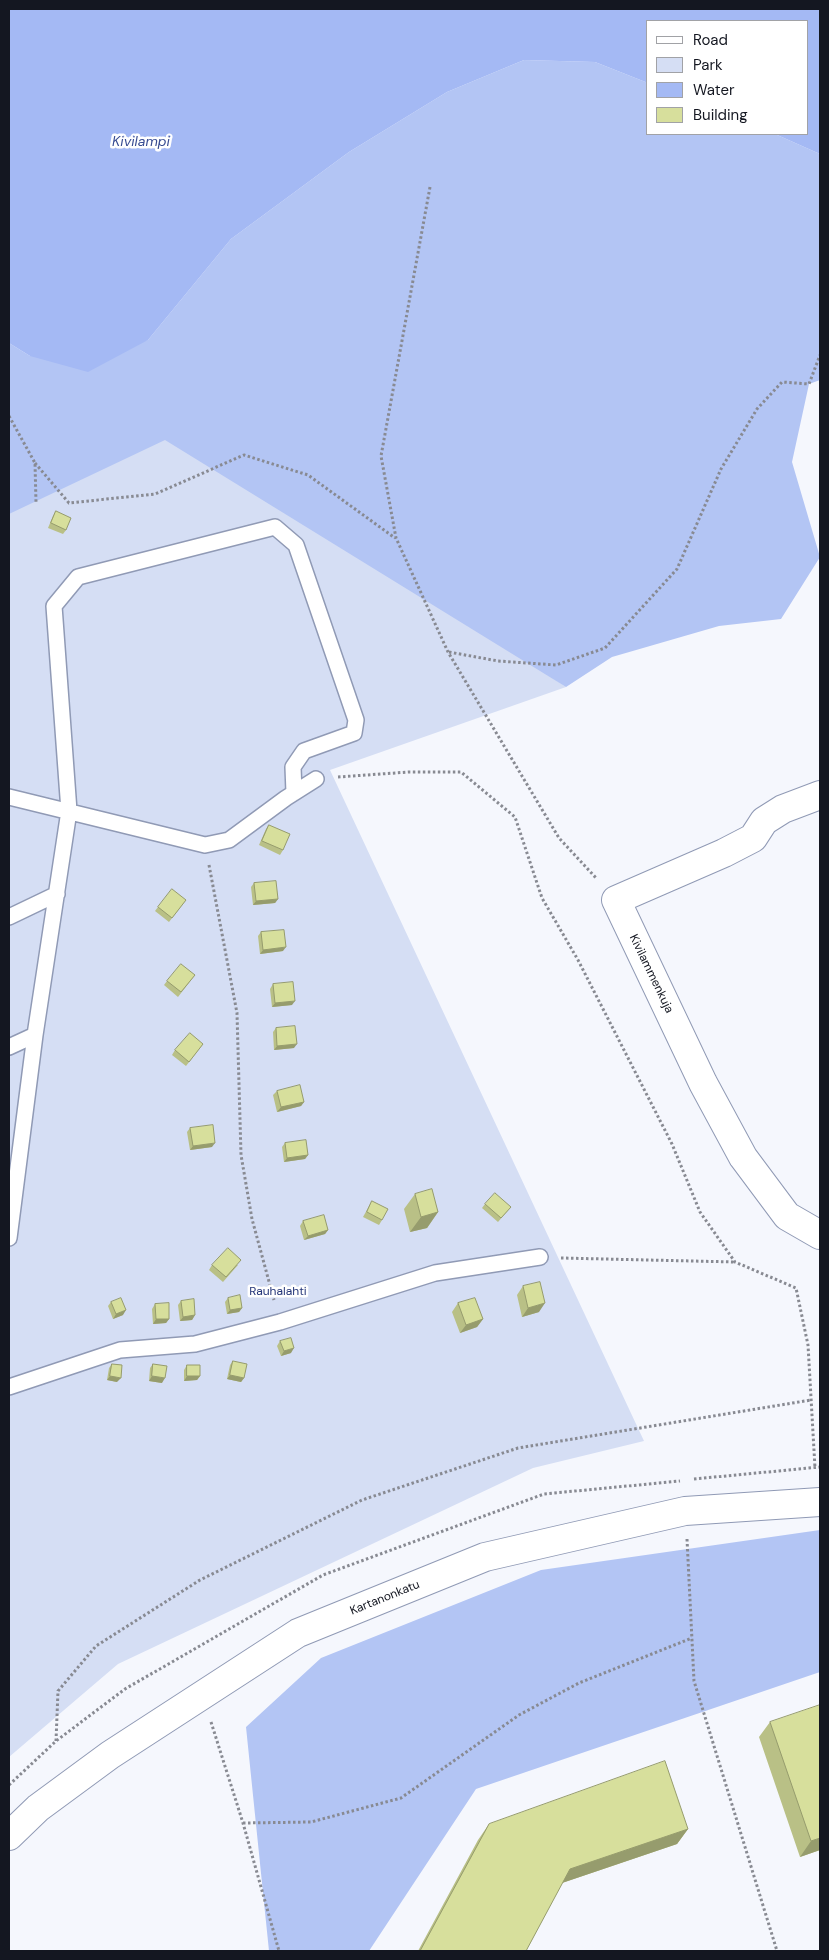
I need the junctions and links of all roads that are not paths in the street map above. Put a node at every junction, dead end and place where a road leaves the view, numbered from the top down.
1 (316, 779) road end
2 (294, 793) junction
3 (820, 795) edge
4 (9, 797) edge
5 (70, 811) junction
6 (57, 894) junction
7 (9, 917) edge
8 (35, 1035) junction
9 (9, 1047) edge
10 (820, 1235) edge
11 (9, 1238) edge
12 (540, 1257) road end
13 (9, 1387) edge
14 (820, 1502) edge
15 (9, 1836) edge

1 - 2 lane
2 - 5 lane
2 - 5 lane
3 - 10 street, Kivilammenkuja
4 - 5 lane
5 - 6 lane
6 - 7 lane
6 - 8 lane
8 - 9 lane
8 - 11 lane
12 - 13 lane
14 - 15 street, Kartanonkatu

